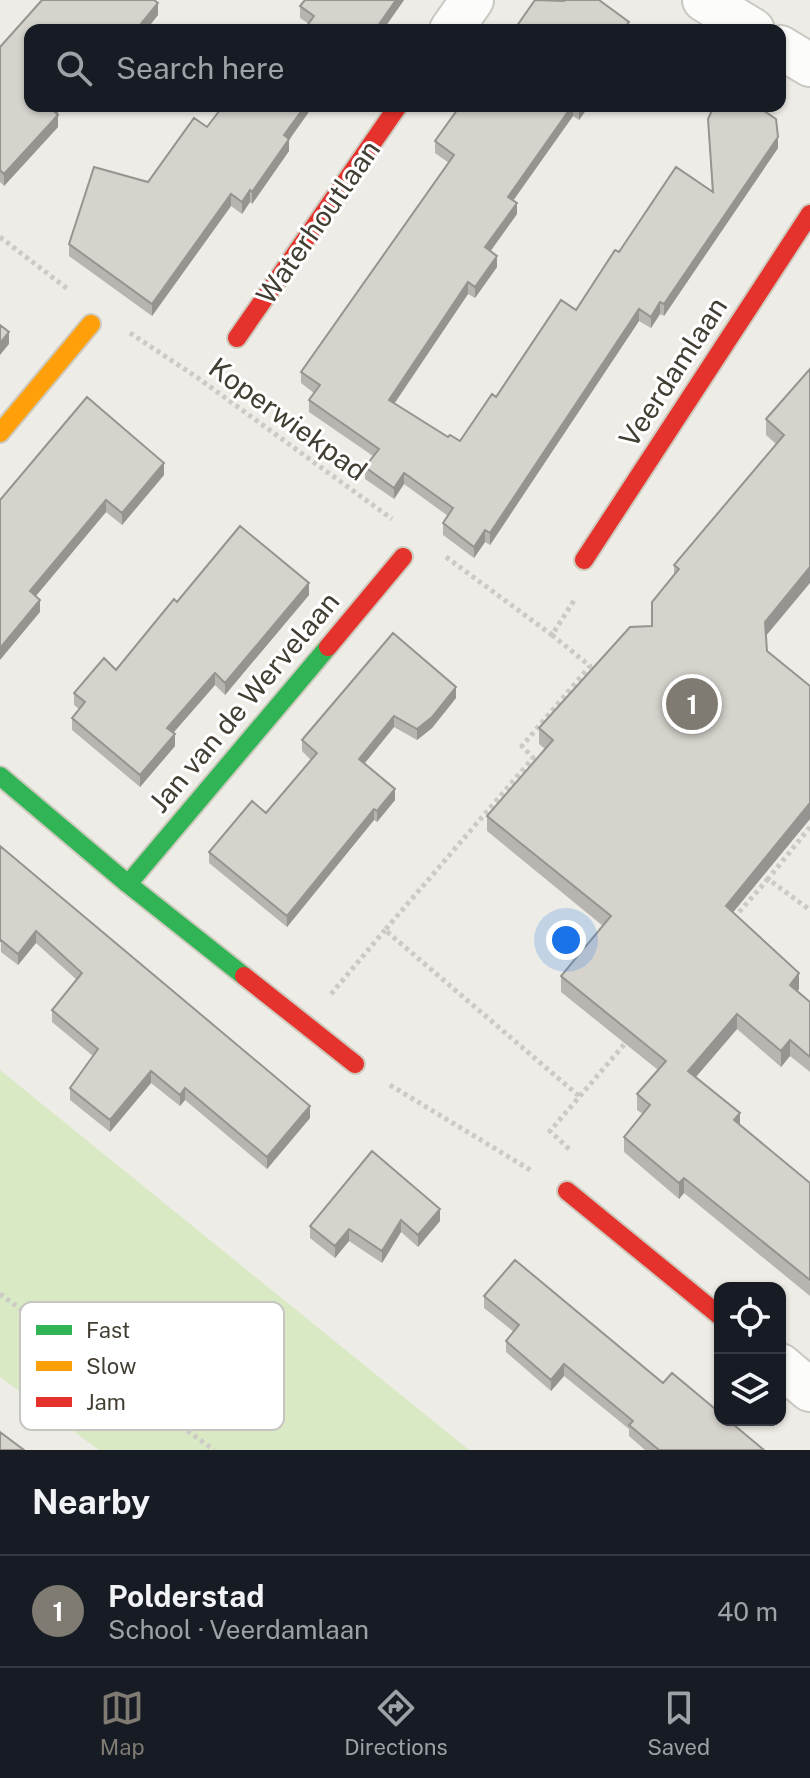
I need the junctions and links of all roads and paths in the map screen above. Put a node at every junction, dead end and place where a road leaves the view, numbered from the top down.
1 (472, 0) edge
2 (704, 0) edge
3 (455, 24) edge
4 (743, 24) edge
5 (394, 112) edge
6 (810, 214) edge
7 (0, 237) edge
8 (74, 294) dead end
9 (91, 324) dead end
10 (124, 329) dead end
11 (237, 338) dead end
12 (0, 433) edge
13 (396, 521) dead end
14 (403, 557) dead end
15 (445, 557) dead end
16 (584, 560) joint
17 (552, 635) junction
18 (0, 776) edge
19 (810, 827) edge
20 (768, 879) junction
21 (128, 884) junction
22 (810, 910) edge
23 (726, 927) edge
24 (385, 930) junction
25 (306, 1024) junction
26 (631, 1036) edge
27 (355, 1064) joint
28 (579, 1096) junction
29 (567, 1191) junction
30 (0, 1294) edge
31 (20, 1309) edge
32 (714, 1311) edge
33 (786, 1370) edge
34 (810, 1390) edge
35 (187, 1430) edge
36 (214, 1450) edge

1 - 3 street
2 - 4 street
5 - 11 street, Waterhoutlaan
6 - 16 street, Veerdamlaan
7 - 8 path
9 - 12 street
10 - 13 path, Koperwiekpad
14 - 21 street, Jan van de Wervelaan
15 - 17 path
16 - 17 path
17 - 24 path
18 - 21 street
19 - 20 path
20 - 22 path
20 - 23 path
21 - 25 street
24 - 25 path
24 - 28 path
25 - 27 street
26 - 28 path
27 - 29 path
28 - 29 path
29 - 32 street
30 - 31 path
33 - 34 street
35 - 36 path

